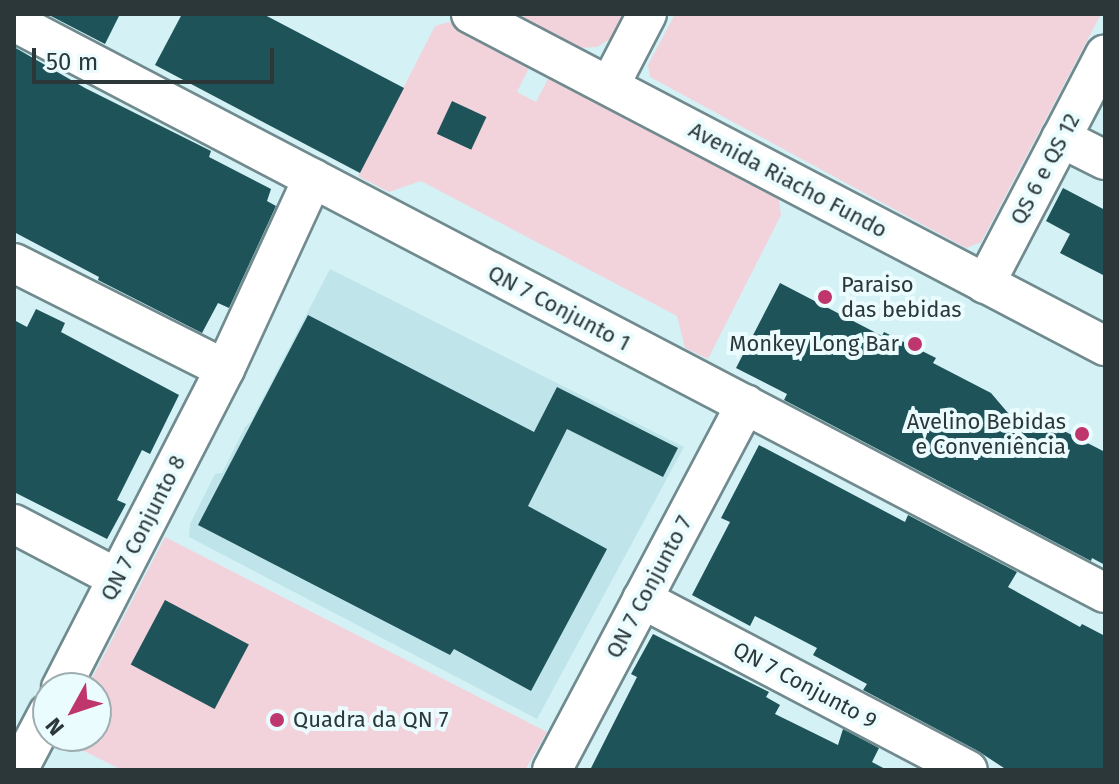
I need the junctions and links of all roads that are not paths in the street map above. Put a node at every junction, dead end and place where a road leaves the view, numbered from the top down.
1 (471, 14) edge
2 (647, 14) edge
3 (14, 22) edge
4 (1105, 54) edge
5 (610, 85) junction
6 (1061, 138) junction
7 (1105, 160) edge
8 (313, 178) junction
9 (14, 263) edge
10 (985, 284) junction
11 (1105, 346) edge
12 (225, 369) junction
13 (746, 404) junction
14 (14, 524) edge
15 (117, 578) junction
16 (1105, 593) edge
17 (642, 599) junction
18 (69, 672) edge
19 (32, 743) edge
20 (18, 770) edge
21 (552, 770) edge
22 (968, 770) edge

1 - 5 street, Avenida Riacho Fundo
2 - 5 street
3 - 8 street, QN 7 Conjunto 1
4 - 6 street, QS 6 e QS 12
5 - 10 street, Avenida Riacho Fundo
6 - 7 street
6 - 10 street, QS 6 e QS 12
8 - 12 street, QN 7 Conjunto 8
8 - 13 street, QN 7 Conjunto 1
9 - 12 street
10 - 11 street, Avenida Riacho Fundo
12 - 15 street, QN 7 Conjunto 8
13 - 16 street, QN 7 Conjunto 1
13 - 17 street, QN 7 Conjunto 7
14 - 15 street
15 - 18 street, QN 7 Conjunto 8
17 - 21 street, QN 7 Conjunto 7
17 - 22 street, QN 7 Conjunto 9
19 - 20 street

